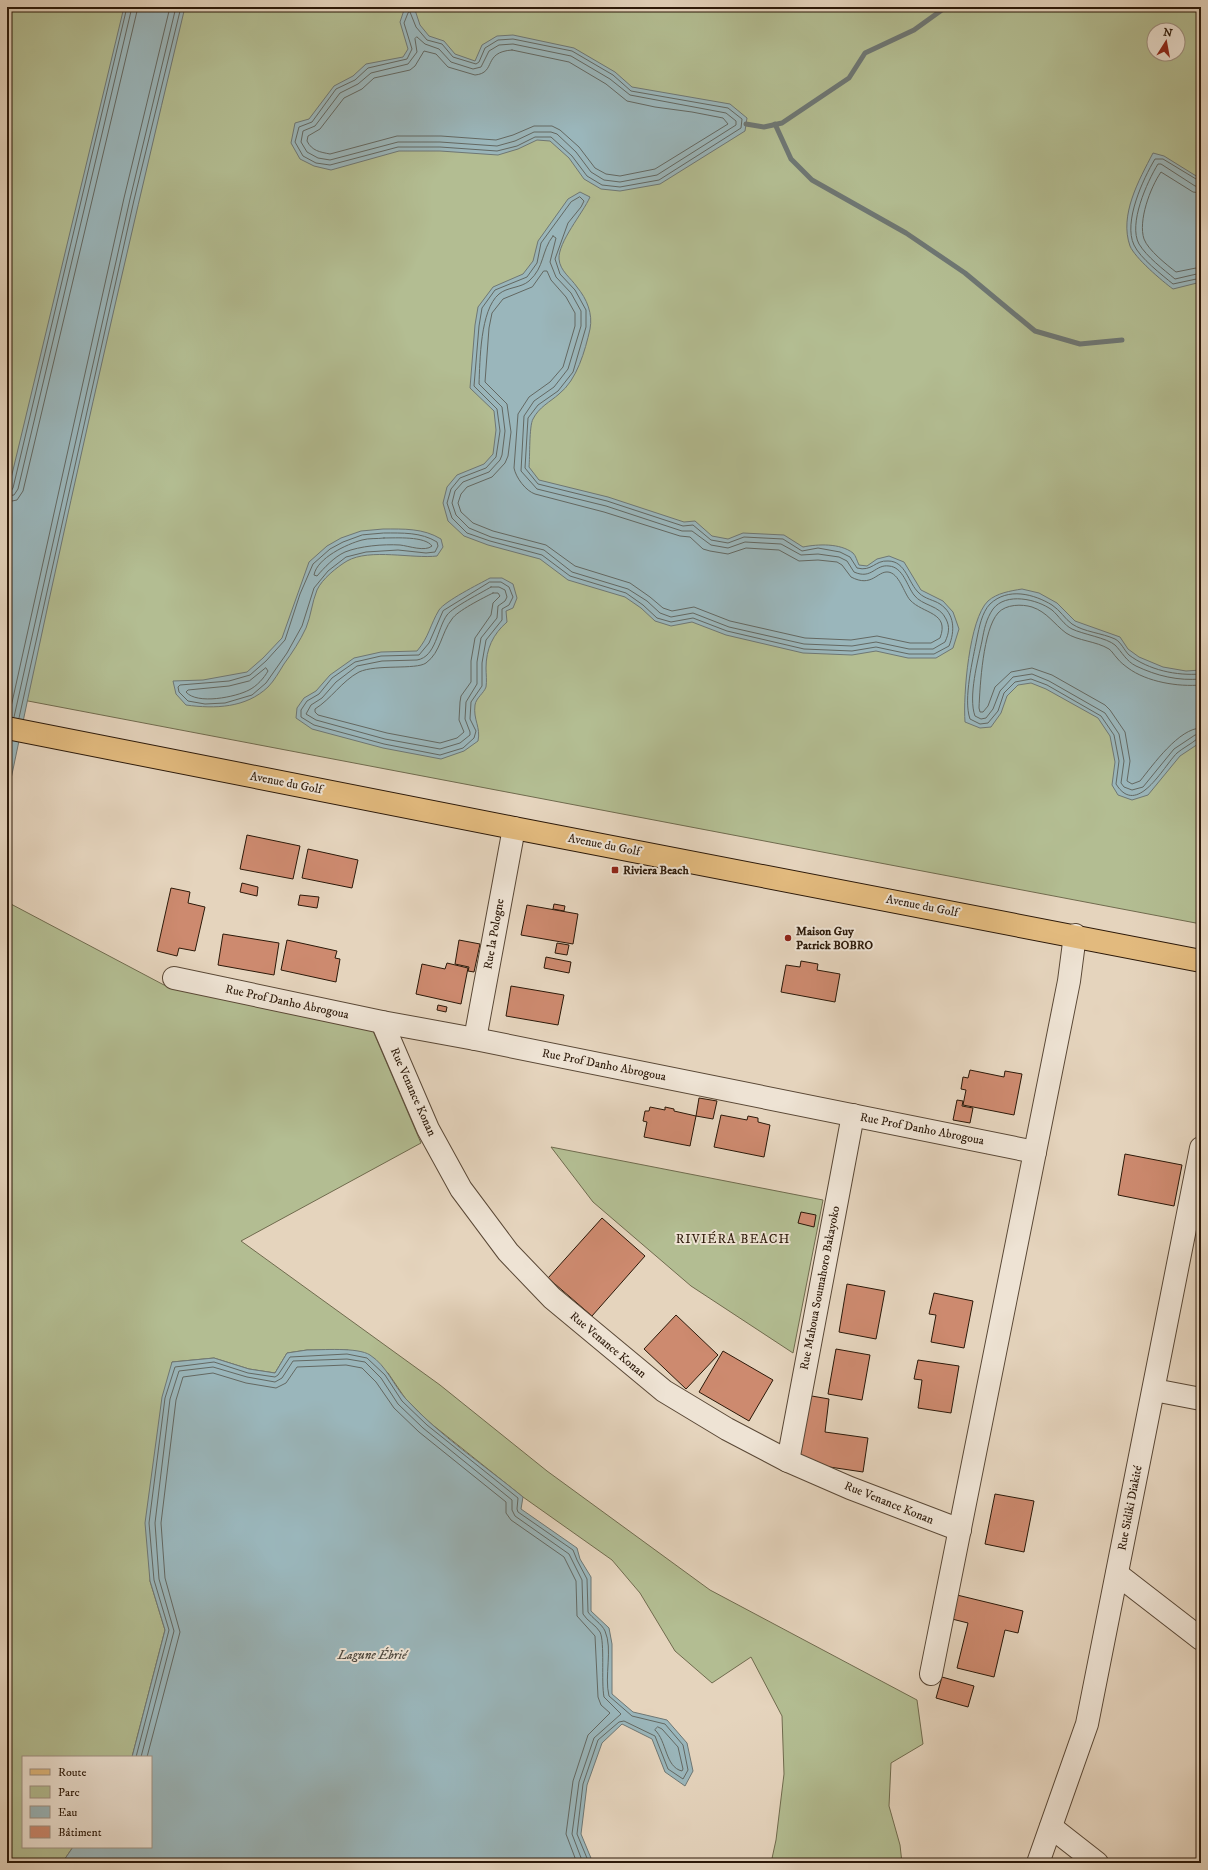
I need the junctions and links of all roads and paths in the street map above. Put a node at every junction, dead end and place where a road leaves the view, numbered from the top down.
1 (16, 730) edge
2 (514, 828) junction
3 (1075, 935) junction
4 (1201, 960) edge
5 (174, 978) dead end
6 (382, 1022) junction
7 (475, 1039) junction
8 (853, 1115) junction
9 (1201, 1148) edge
10 (1035, 1152) junction
11 (1154, 1390) junction
12 (1201, 1400) edge
13 (788, 1461) junction
14 (960, 1530) junction
15 (1117, 1574) junction
16 (1201, 1639) edge
17 (931, 1674) dead end
18 (1051, 1827) junction
19 (1038, 1863) edge
20 (1097, 1863) edge

1 - 2 main road, Avenue du Golf
2 - 3 main road, Avenue du Golf
2 - 7 street, Rue la Pologne
3 - 4 main road, Avenue du Golf
3 - 10 street
5 - 6 street, Rue Prof Danho Abrogoua
6 - 7 street, Rue Prof Danho Abrogoua
6 - 13 street, Rue Venance Konan
7 - 8 street, Rue Prof Danho Abrogoua
8 - 10 street, Rue Prof Danho Abrogoua
8 - 13 street, Rue Mahoua Soumahoro Bakayoko
9 - 11 street, Rue Sidiki Diakité
10 - 14 street
11 - 12 street
11 - 15 street, Rue Sidiki Diakité
13 - 14 street, Rue Venance Konan
14 - 17 street
15 - 16 street
15 - 18 street, Rue Sidiki Diakité
18 - 19 street, Rue Sidiki Diakité
18 - 20 street

